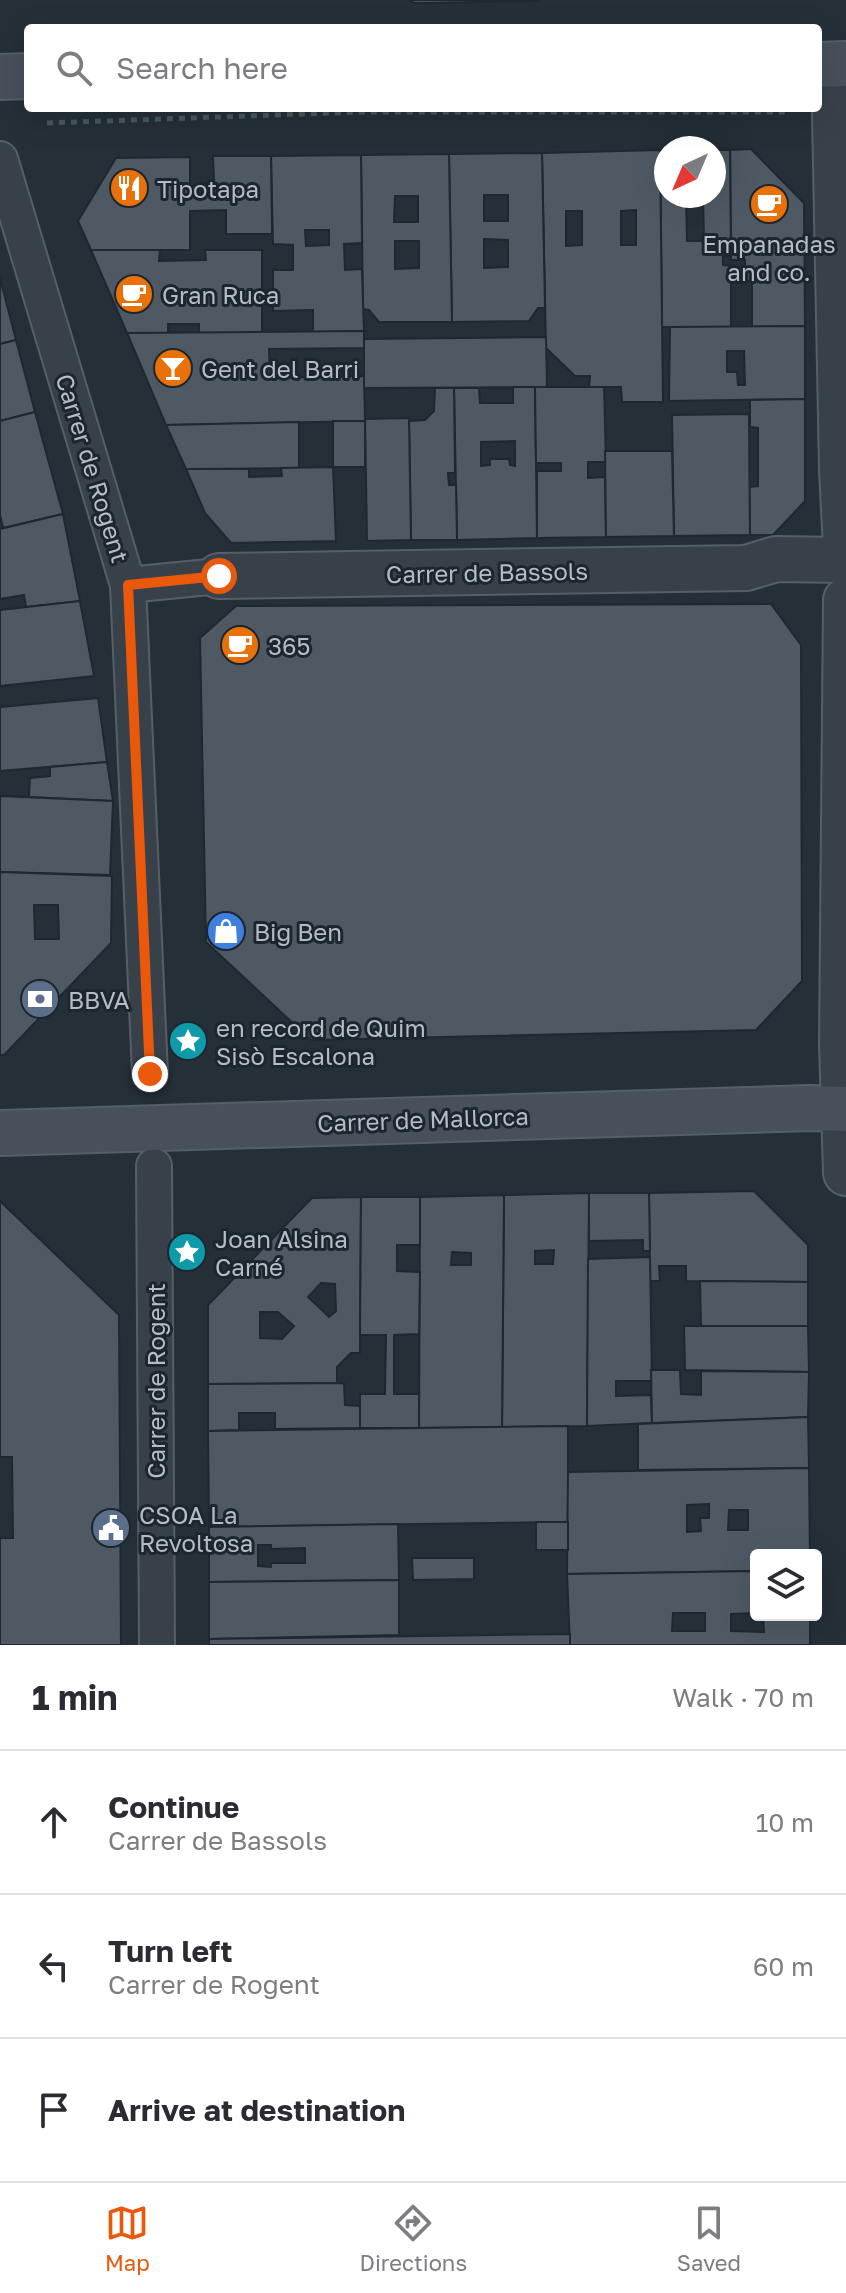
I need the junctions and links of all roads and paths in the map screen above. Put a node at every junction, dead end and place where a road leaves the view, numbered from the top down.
1 (833, 65) edge
2 (24, 76) edge
3 (0, 77) edge
4 (822, 111) edge
5 (836, 111) junction
6 (360, 112) edge
7 (44, 123) dead end
8 (0, 159) edge
9 (846, 549) edge
10 (846, 560) edge
11 (219, 576) joint
12 (128, 585) junction
13 (846, 600) edge
14 (150, 1074) dead end
15 (845, 1109) edge
16 (0, 1133) edge
17 (154, 1166) dead end
18 (846, 1173) edge
19 (157, 1645) edge

1 - 5 street
2 - 3 main road
4 - 5 path
5 - 9 street
6 - 7 path
8 - 12 street, Carrer de Rogent
10 - 11 street, Carrer de Bassols
11 - 12 street, Carrer de Bassols
12 - 14 street, Carrer de Rogent
13 - 15 street
15 - 16 main road, Carrer de Mallorca
15 - 18 street
17 - 19 street, Carrer de Rogent

